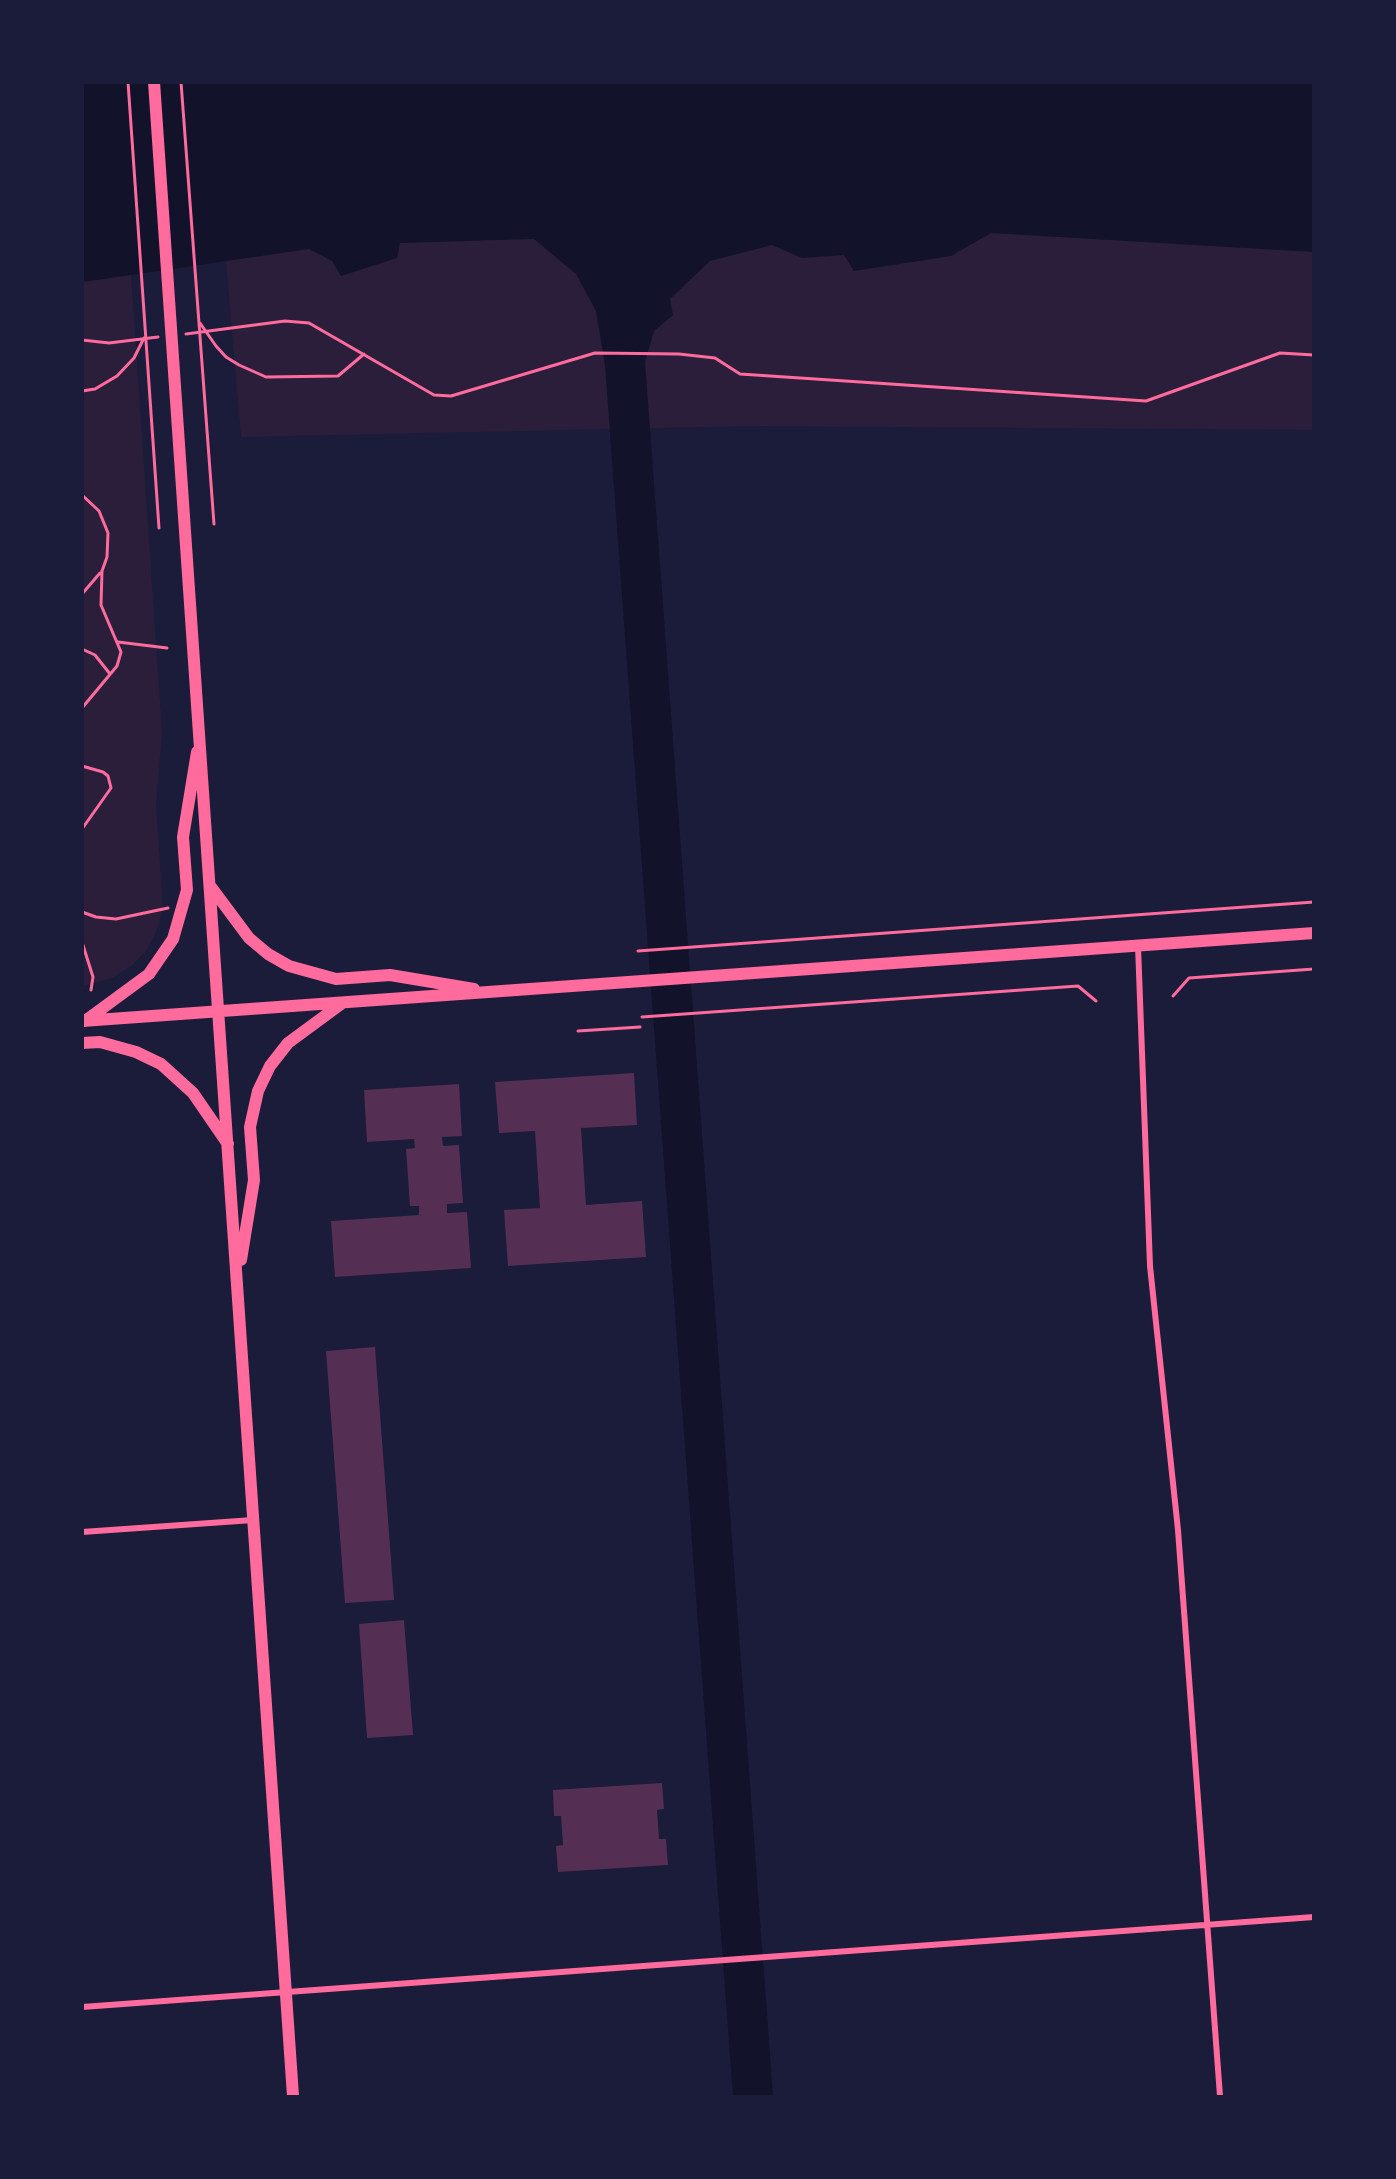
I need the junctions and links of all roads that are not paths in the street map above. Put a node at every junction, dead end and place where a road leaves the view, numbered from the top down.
1 (154, 82) edge
2 (200, 733) junction
3 (211, 887) junction
4 (1314, 933) edge
5 (1138, 945) junction
6 (492, 992) junction
7 (342, 1003) junction
8 (219, 1011) junction
9 (83, 1021) edge
10 (82, 1043) edge
11 (228, 1144) junction
12 (237, 1282) junction
13 (253, 1520) junction
14 (82, 1532) edge
15 (1314, 1917) edge
16 (1208, 1925) junction
17 (285, 1993) junction
18 (82, 2007) edge
19 (293, 2097) edge
20 (1220, 2097) edge

1 - 2 main road
2 - 3 main road
2 - 9 main road
3 - 6 main road
3 - 8 main road
4 - 5 main road
5 - 6 main road
5 - 16 street
6 - 7 main road
7 - 8 main road
7 - 12 main road
8 - 9 main road
8 - 11 main road
10 - 11 main road
11 - 12 main road
12 - 13 main road
13 - 14 street
13 - 17 main road
15 - 16 street
16 - 17 street
16 - 20 street
17 - 18 street
17 - 19 main road

